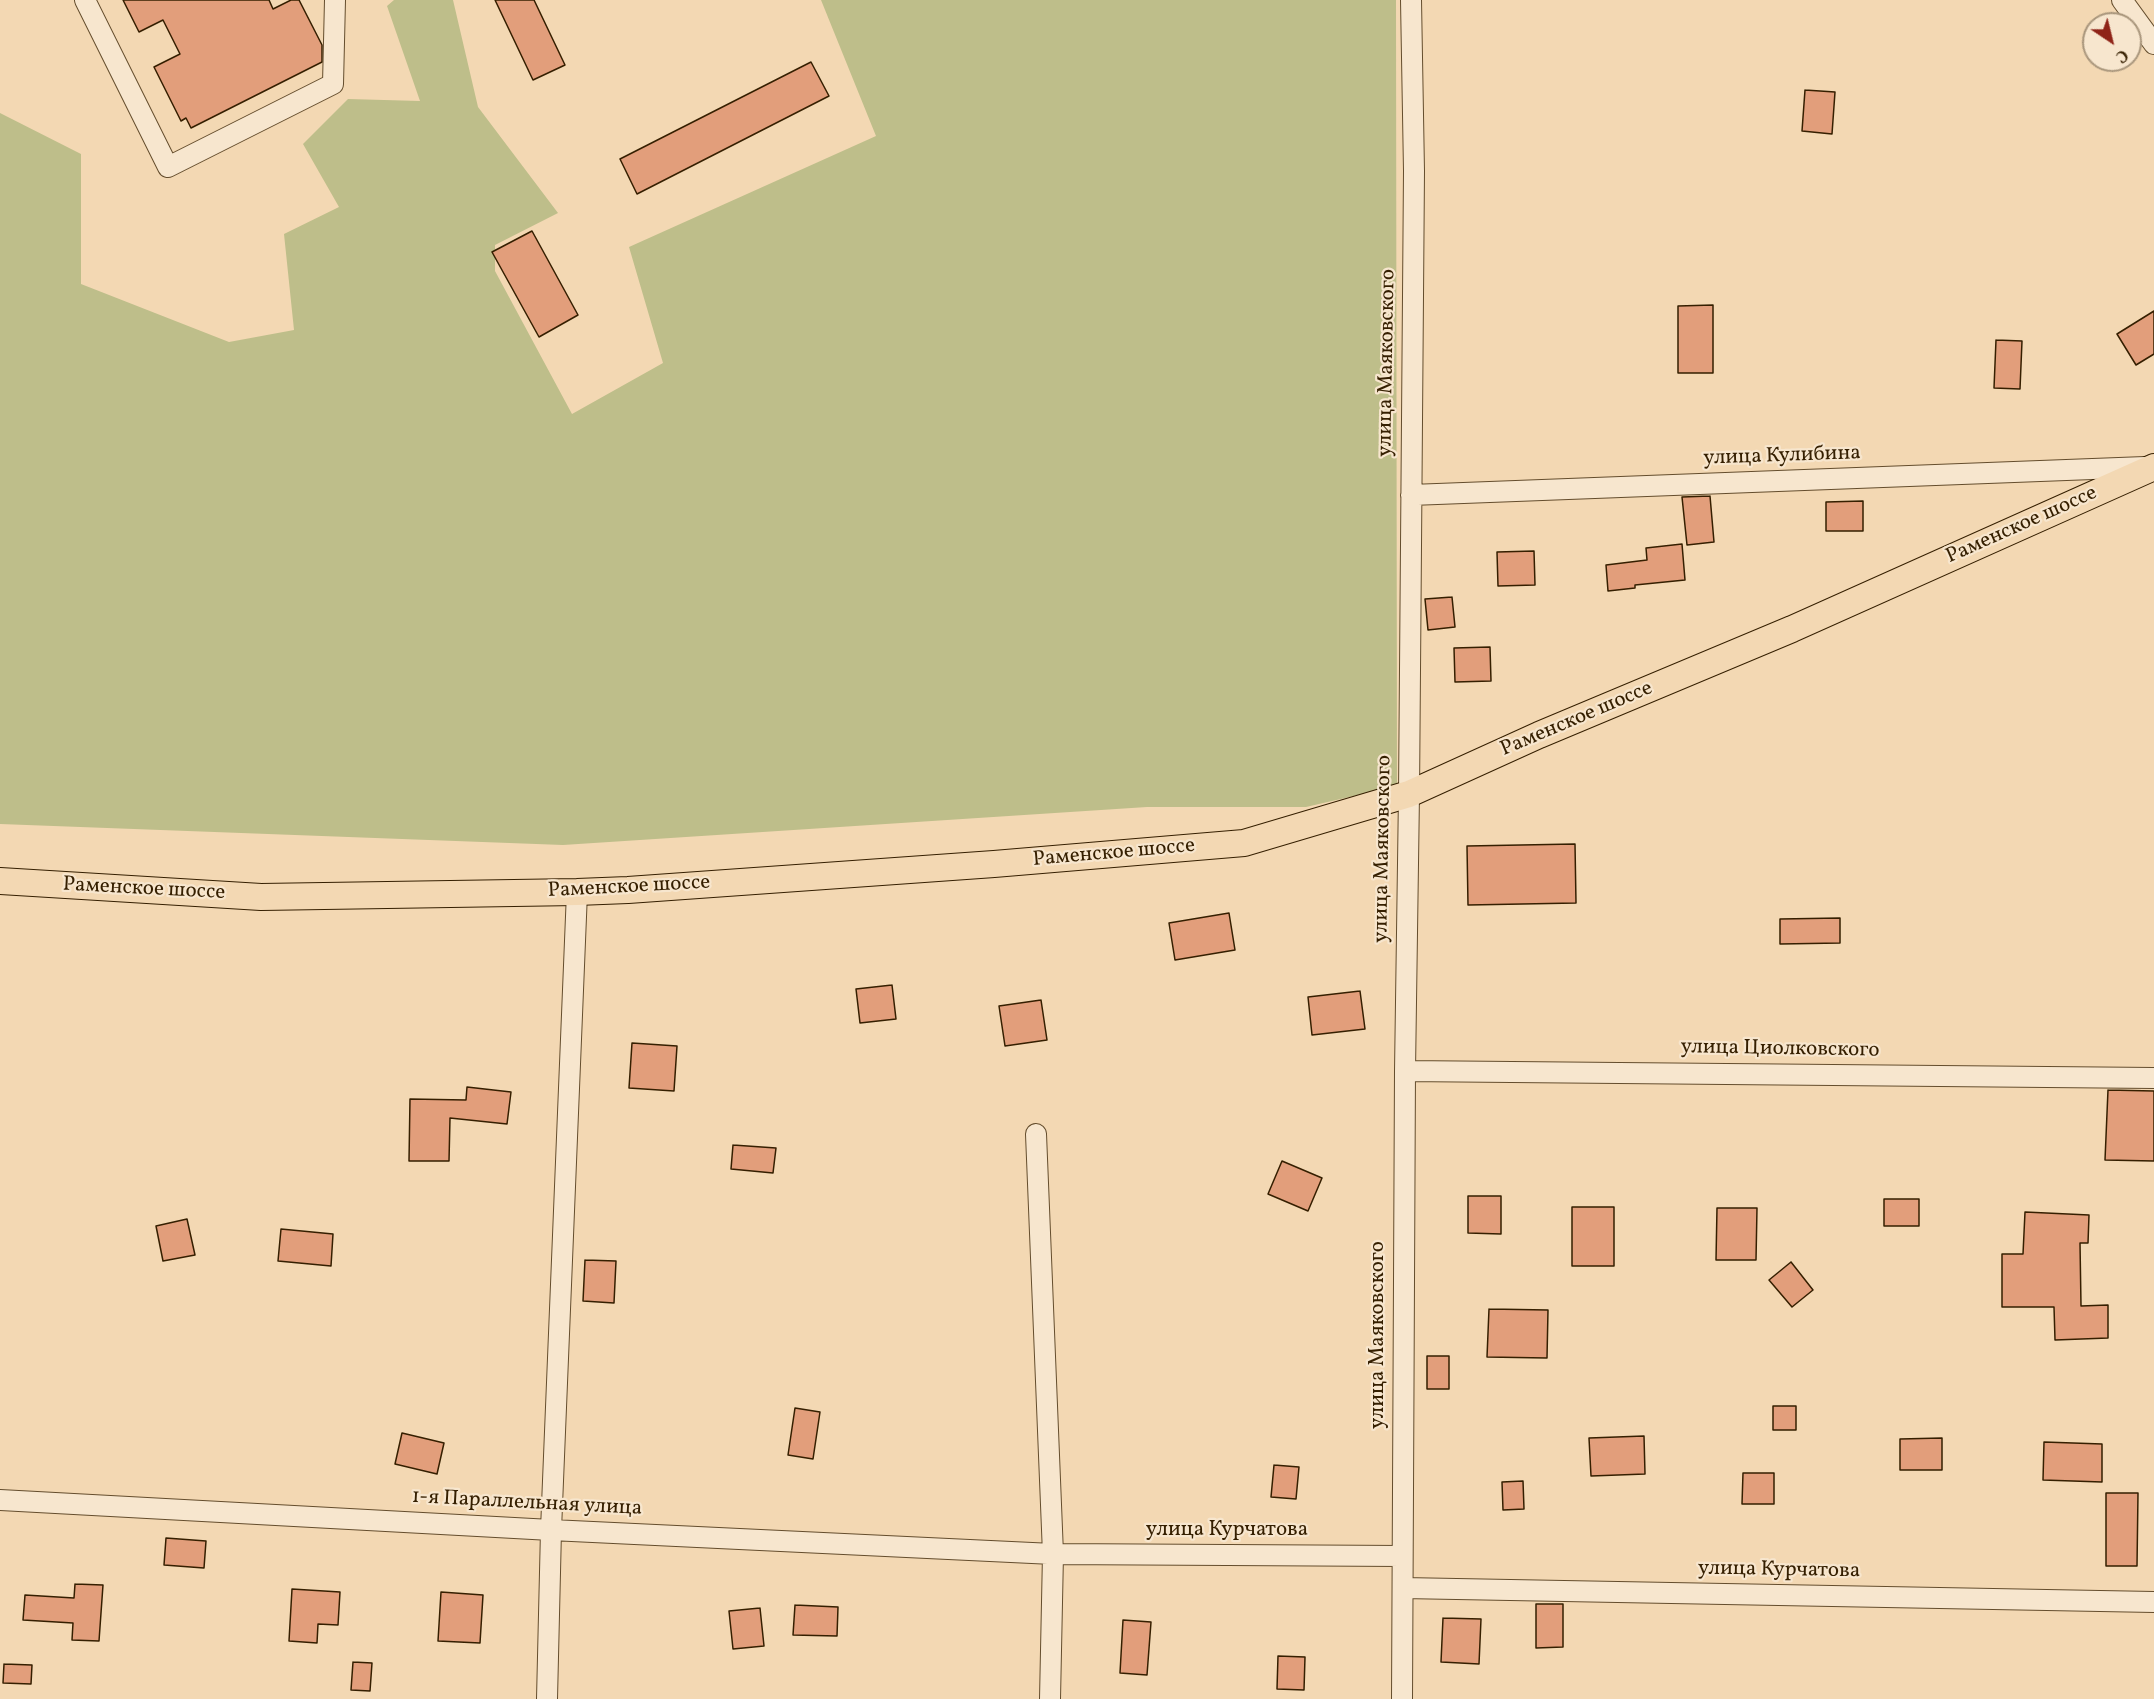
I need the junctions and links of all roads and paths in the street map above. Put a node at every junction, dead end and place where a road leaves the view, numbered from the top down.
1 (86, 0) edge
2 (335, 0) edge
3 (1412, 0) edge
4 (2122, 0) edge
5 (2154, 44) edge
6 (2154, 467) edge
7 (1411, 495) junction
8 (1409, 794) junction
9 (0, 881) edge
10 (577, 892) junction
11 (1405, 1071) junction
12 (2154, 1078) edge
13 (1036, 1134) dead end
14 (0, 1500) edge
15 (551, 1530) junction
16 (1053, 1554) junction
17 (1402, 1556) junction
18 (1403, 1588) junction
19 (2154, 1602) edge
20 (547, 1699) edge
21 (1050, 1699) edge
22 (1402, 1699) edge

1 - 2 street
3 - 7 street, улица Маяковского
4 - 5 street
6 - 7 street, улица Кулибина
6 - 8 main road, Раменское шоссе
7 - 8 street, улица Маяковского
8 - 10 main road, Раменское шоссе
8 - 11 street, улица Маяковского
9 - 10 main road, Раменское шоссе
10 - 15 street
11 - 12 street, улица Циолковского
11 - 17 street, улица Маяковского
13 - 16 street
14 - 15 street, 1-я Параллельная улица
15 - 16 street, 1-я Параллельная улица
15 - 20 street
16 - 17 street, улица Курчатова
16 - 21 street
17 - 18 street, улица Маяковского
18 - 19 street, улица Курчатова
18 - 22 street, улица Маяковского

